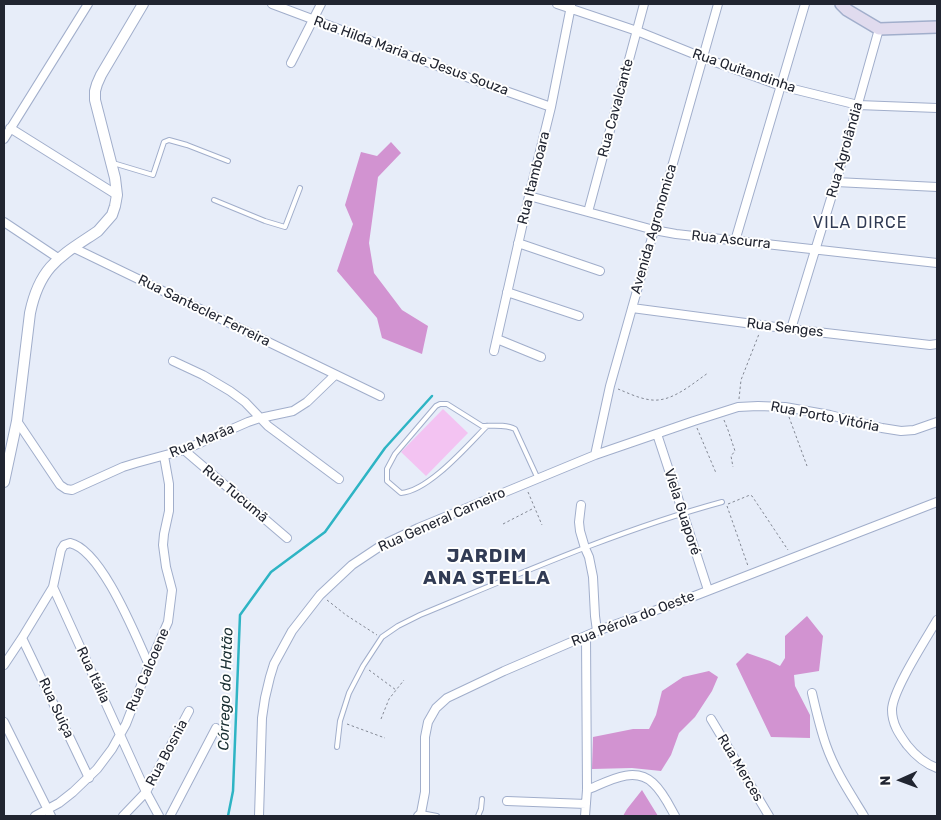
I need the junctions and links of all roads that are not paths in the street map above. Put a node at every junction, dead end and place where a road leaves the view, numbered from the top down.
1 (88, 4) edge
2 (143, 4) edge
3 (272, 4) edge
4 (321, 4) edge
5 (557, 4) edge
6 (644, 4) edge
7 (718, 4) edge
8 (805, 4) edge
9 (841, 4) edge
10 (570, 6) edge
11 (312, 19) junction
12 (937, 27) edge
13 (879, 29) junction
14 (637, 31) junction
15 (704, 58) junction
16 (291, 63) dead end
17 (781, 86) junction
18 (858, 105) junction
19 (551, 107) junction
20 (937, 108) edge
21 (10, 128) junction
22 (4, 139) edge
23 (228, 161) dead end
24 (111, 162) junction
25 (836, 182) junction
26 (937, 187) edge
27 (300, 188) dead end
28 (117, 195) junction
29 (529, 196) junction
30 (214, 200) dead end
31 (588, 212) junction
32 (4, 222) edge
33 (654, 230) junction
34 (735, 241) junction
35 (518, 243) junction
36 (74, 248) junction
37 (815, 249) junction
38 (58, 258) junction
39 (937, 263) edge
40 (600, 271) dead end
41 (507, 292) junction
42 (632, 308) junction
43 (579, 316) dead end
44 (791, 329) junction
45 (497, 339) junction
46 (937, 344) edge
47 (494, 351) dead end
48 (541, 357) dead end
49 (173, 361) dead end
50 (335, 375) junction
51 (380, 396) dead end
52 (260, 418) junction
53 (17, 421) junction
54 (937, 422) edge
55 (487, 426) junction
56 (657, 434) junction
57 (184, 450) junction
58 (595, 455) junction
59 (164, 456) junction
60 (339, 479) dead end
61 (538, 479) junction
62 (4, 482) edge
63 (722, 502) dead end
64 (937, 502) edge
65 (581, 505) dead end
66 (683, 513) junction
67 (287, 538) dead end
68 (585, 548) junction
69 (53, 587) junction
70 (708, 590) junction
71 (937, 620) edge
72 (597, 631) junction
73 (586, 636) junction
74 (22, 638) junction
75 (4, 665) edge
76 (149, 665) junction
77 (812, 693) dead end
78 (189, 712) dead end
79 (711, 719) dead end
80 (4, 722) edge
81 (216, 728) dead end
82 (121, 735) junction
83 (337, 747) dead end
84 (937, 768) edge
85 (89, 778) junction
86 (587, 790) junction
87 (146, 792) junction
88 (482, 799) dead end
89 (507, 801) dead end
90 (586, 804) junction
91 (49, 813) edge
92 (420, 815) edge
93 (35, 816) edge
94 (123, 816) edge
95 (159, 816) edge
96 (170, 816) edge
97 (259, 816) edge
98 (437, 816) edge
99 (478, 816) edge
100 (585, 816) edge
101 (675, 816) edge
102 (768, 816) edge
103 (864, 816) edge

1 - 21 street
2 - 24 street
3 - 11 street, Rua Hilda Maria de Jesus Souza
4 - 11 street
5 - 10 street, Rua Quitandinha
6 - 14 street, Rua Cavalcante
7 - 15 street, Avenida Agronomica
8 - 17 street
9 - 13 main road
10 - 14 street, Rua Quitandinha
10 - 19 street, Rua Itamboara
11 - 16 street
11 - 19 street, Rua Hilda Maria de Jesus Souza
12 - 13 main road
13 - 18 street, Rua Agrolândia
14 - 15 street, Rua Quitandinha
14 - 31 street, Rua Cavalcante
15 - 17 street, Rua Quitandinha
15 - 33 street, Avenida Agronomica
17 - 18 street, Rua Quitandinha
17 - 34 street
18 - 20 street, Rua Quitandinha
18 - 25 street, Rua Agrolândia
19 - 29 street, Rua Itamboara
21 - 22 street
21 - 28 street
23 - 24 lane
24 - 28 street
25 - 26 street
25 - 37 street, Rua Agrolândia
27 - 30 lane
28 - 36 street
29 - 31 street, Rua Ascurra
29 - 35 street, Rua Itamboara
31 - 33 street, Rua Ascurra
32 - 38 street
33 - 34 street, Rua Ascurra
33 - 42 street, Avenida Agronomica
34 - 37 street, Rua Ascurra
35 - 40 street
35 - 41 street, Rua Itamboara
36 - 38 street
36 - 50 street, Rua Santecler Ferreira
37 - 39 street, Rua Ascurra
37 - 44 street, Rua Agrolândia
38 - 53 street
41 - 43 street
41 - 45 street, Rua Itamboara
42 - 44 street, Rua Senges
42 - 58 street, Avenida Agronomica
44 - 46 street, Rua Senges
45 - 47 street, Rua Itamboara
45 - 48 street
49 - 52 street
50 - 51 street
50 - 52 street, Rua Marãa
52 - 57 street, Rua Marãa
52 - 60 street
53 - 59 street, Rua Marãa
53 - 62 street
54 - 56 street, Rua Porto Vitória
55 - 55 lane
55 - 61 lane
56 - 58 street, Rua General Carneiro
56 - 66 street, Viela Guaporé
57 - 59 street, Rua Marãa
57 - 67 street, Rua Tucumã
58 - 61 street, Rua General Carneiro
59 - 76 street, Rua Calcoene
61 - 97 street, Rua General Carneiro
63 - 66 lane
64 - 70 street, Rua Pérola do Oeste
65 - 68 street
66 - 68 lane
66 - 70 street, Viela Guaporé
68 - 72 street
68 - 83 lane
69 - 74 street
69 - 76 street
69 - 82 street, Rua Itália
70 - 72 street, Rua Pérola do Oeste
71 - 84 street
72 - 73 street, Rua Pérola do Oeste
73 - 86 street
73 - 92 street, Rua Pérola do Oeste
74 - 75 street
74 - 85 street, Rua Suiça
76 - 82 street, Rua Calcoene
77 - 103 street
78 - 87 street, Rua Bosnia
79 - 102 street, Rua Merces
80 - 91 street
81 - 96 street
82 - 85 street, Rua Calcoene
82 - 87 street, Rua Itália
85 - 91 street, Rua Calcoene
86 - 90 street
86 - 101 street
87 - 94 street, Rua Bosnia
87 - 95 street, Rua Itália
88 - 99 lane
89 - 90 street
90 - 100 street
91 - 93 street, Rua Calcoene
92 - 98 lane

